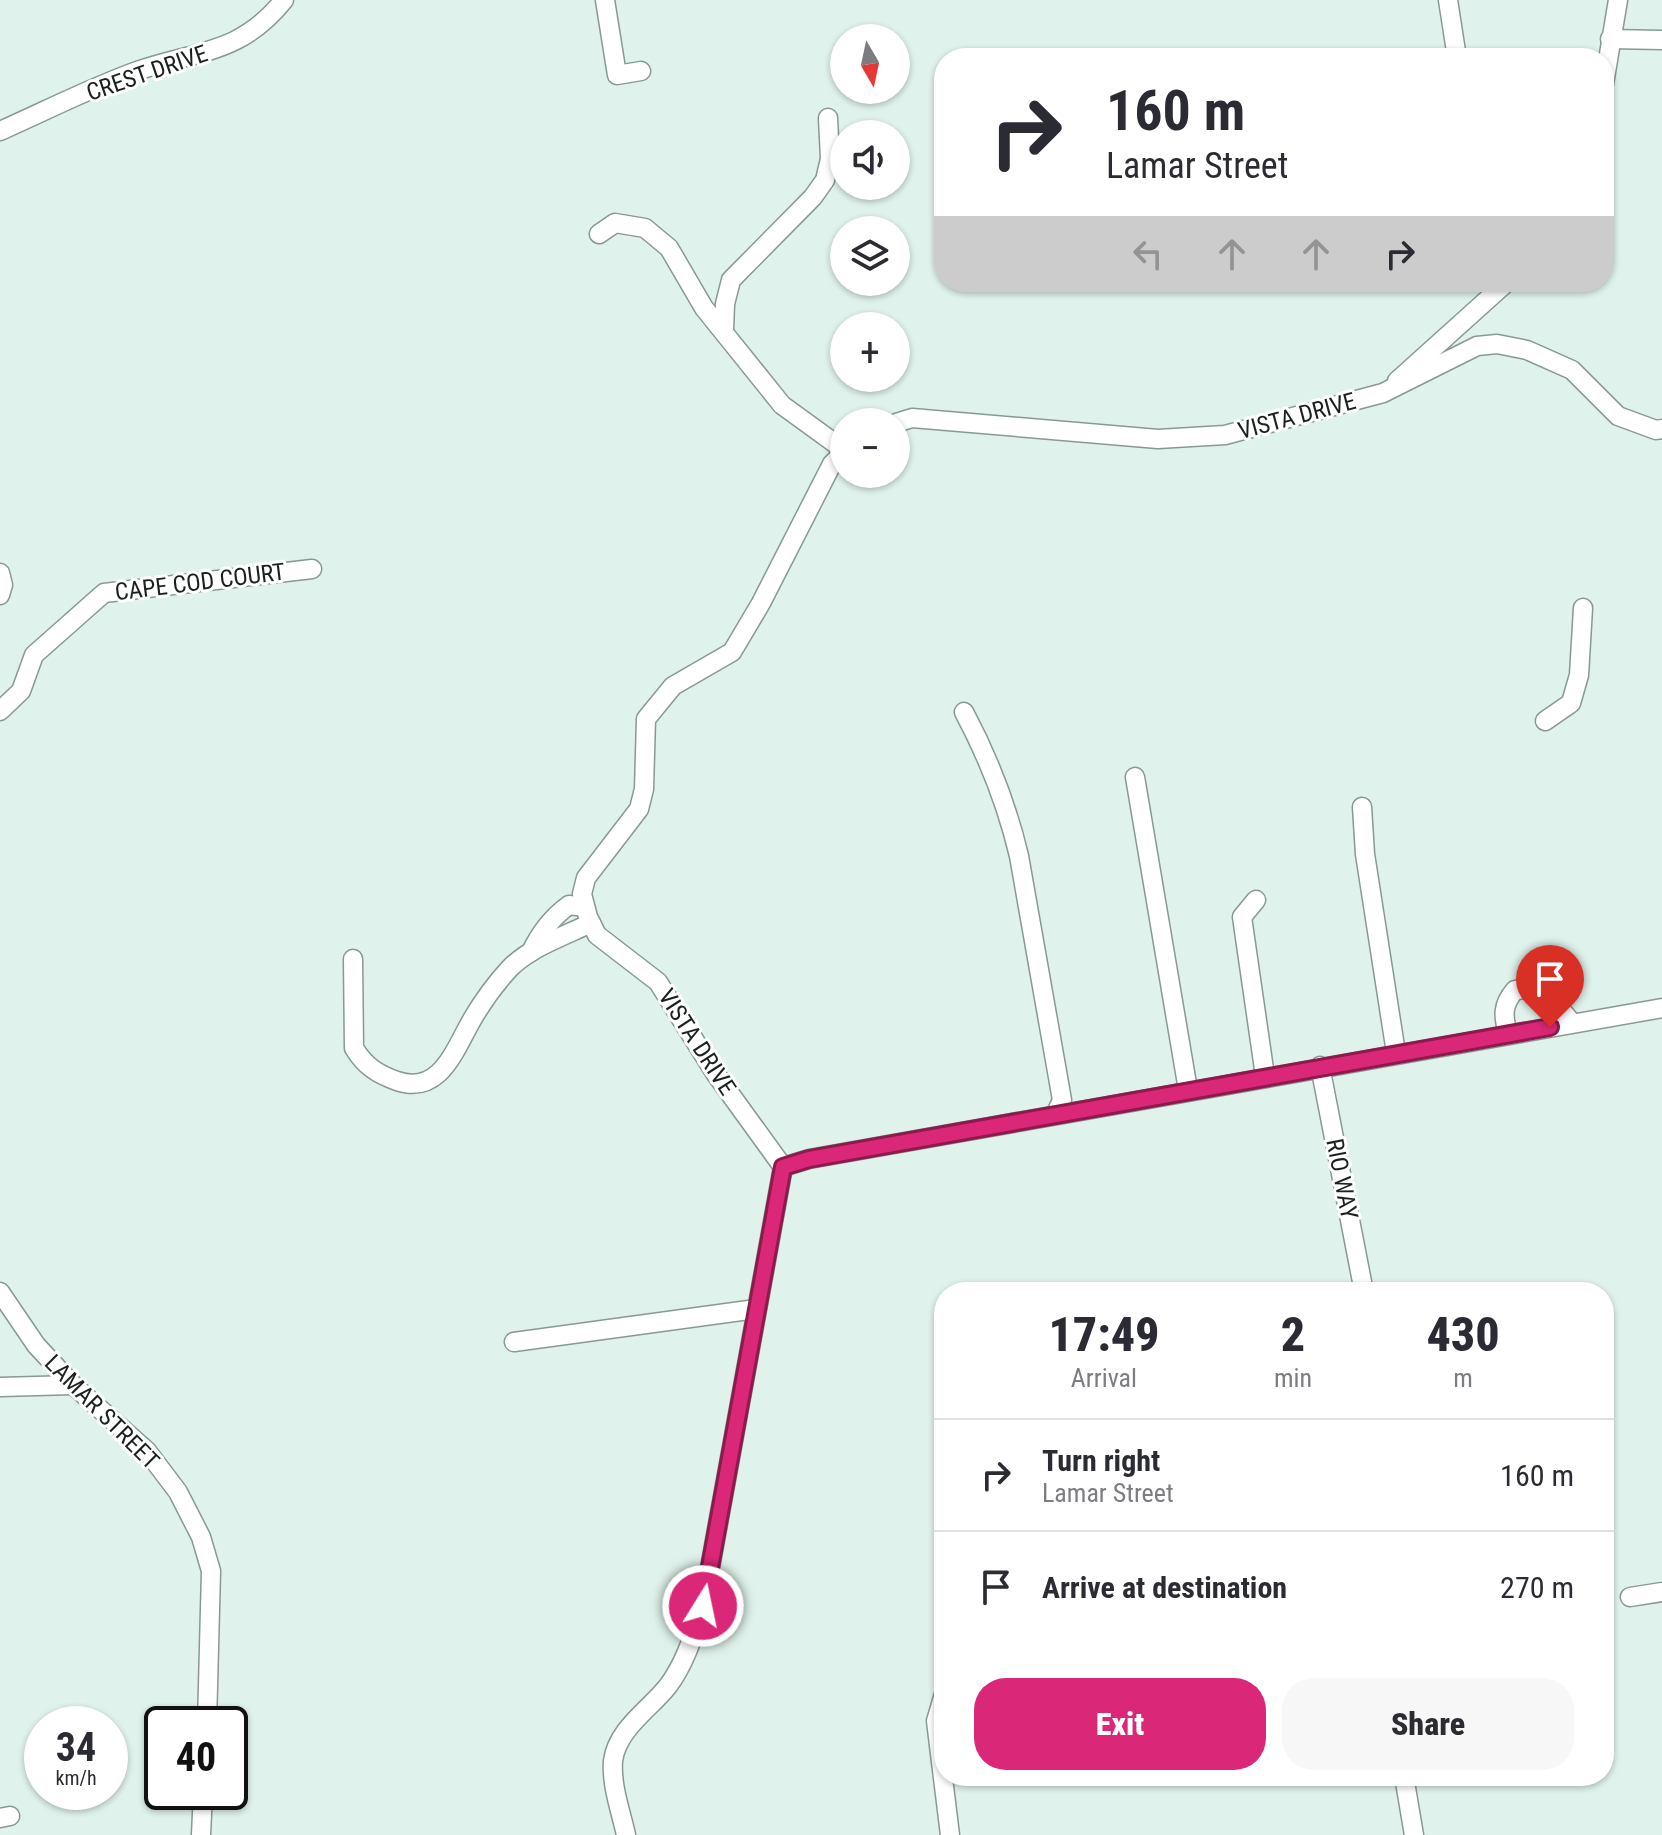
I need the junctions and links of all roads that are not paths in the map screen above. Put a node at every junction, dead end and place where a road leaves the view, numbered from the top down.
1 (284, 0) edge
2 (605, 0) edge
3 (1448, 0) edge
4 (1618, 0) edge
5 (1610, 39) junction
6 (1662, 40) edge
7 (1455, 48) edge
8 (1609, 48) edge
9 (641, 71) dead end
10 (828, 118) dead end
11 (0, 131) edge
12 (599, 234) dead end
13 (1496, 292) edge
14 (724, 330) junction
15 (1383, 393) junction
16 (910, 419) edge
17 (1662, 429) edge
18 (830, 441) edge
19 (830, 468) edge
20 (312, 569) dead end
21 (0, 573) edge
22 (0, 595) edge
23 (1583, 608) dead end
24 (0, 711) edge
25 (964, 712) dead end
26 (1545, 721) dead end
27 (1135, 777) dead end
28 (1362, 807) dead end
29 (1256, 900) dead end
30 (588, 915) junction
31 (531, 952) junction
32 (353, 959) dead end
33 (1662, 1008) edge
34 (1572, 1023) junction
35 (1508, 1034) junction
36 (1396, 1053) junction
37 (1320, 1066) junction
38 (1265, 1076) junction
39 (1188, 1090) junction
40 (1056, 1113) junction
41 (783, 1167) junction
42 (1362, 1282) edge
43 (0, 1292) edge
44 (756, 1309) junction
45 (514, 1342) dead end
46 (73, 1385) junction
47 (0, 1387) edge
48 (1662, 1592) edge
49 (1630, 1597) dead end
50 (207, 1706) edge
51 (944, 1786) edge
52 (1406, 1786) edge
53 (202, 1810) edge
54 (201, 1835) edge
55 (626, 1835) edge
56 (950, 1835) edge
57 (1414, 1835) edge

1 - 11 street, CREST DRIVE
2 - 9 street
3 - 7 street
4 - 5 street
5 - 6 street
5 - 8 street
10 - 14 street
12 - 14 street
13 - 15 street
14 - 18 street
15 - 16 street, VISTA DRIVE
15 - 17 street, VISTA DRIVE
19 - 30 street
20 - 24 street, CAPE COD COURT
21 - 22 street
23 - 26 street
25 - 40 street
27 - 39 street
28 - 36 street
29 - 38 street
30 - 31 street
30 - 31 street
30 - 41 street, VISTA DRIVE
31 - 32 street
33 - 34 street
34 - 35 street
34 - 35 street
35 - 36 street
36 - 37 street
37 - 38 street
37 - 42 street, RIO WAY
38 - 39 street
39 - 40 street
40 - 41 street
41 - 44 street
43 - 46 street, LAMAR STREET
44 - 45 street
44 - 55 street
46 - 47 street
46 - 50 street, LAMAR STREET
48 - 49 street
51 - 56 street
52 - 57 street
53 - 54 street

